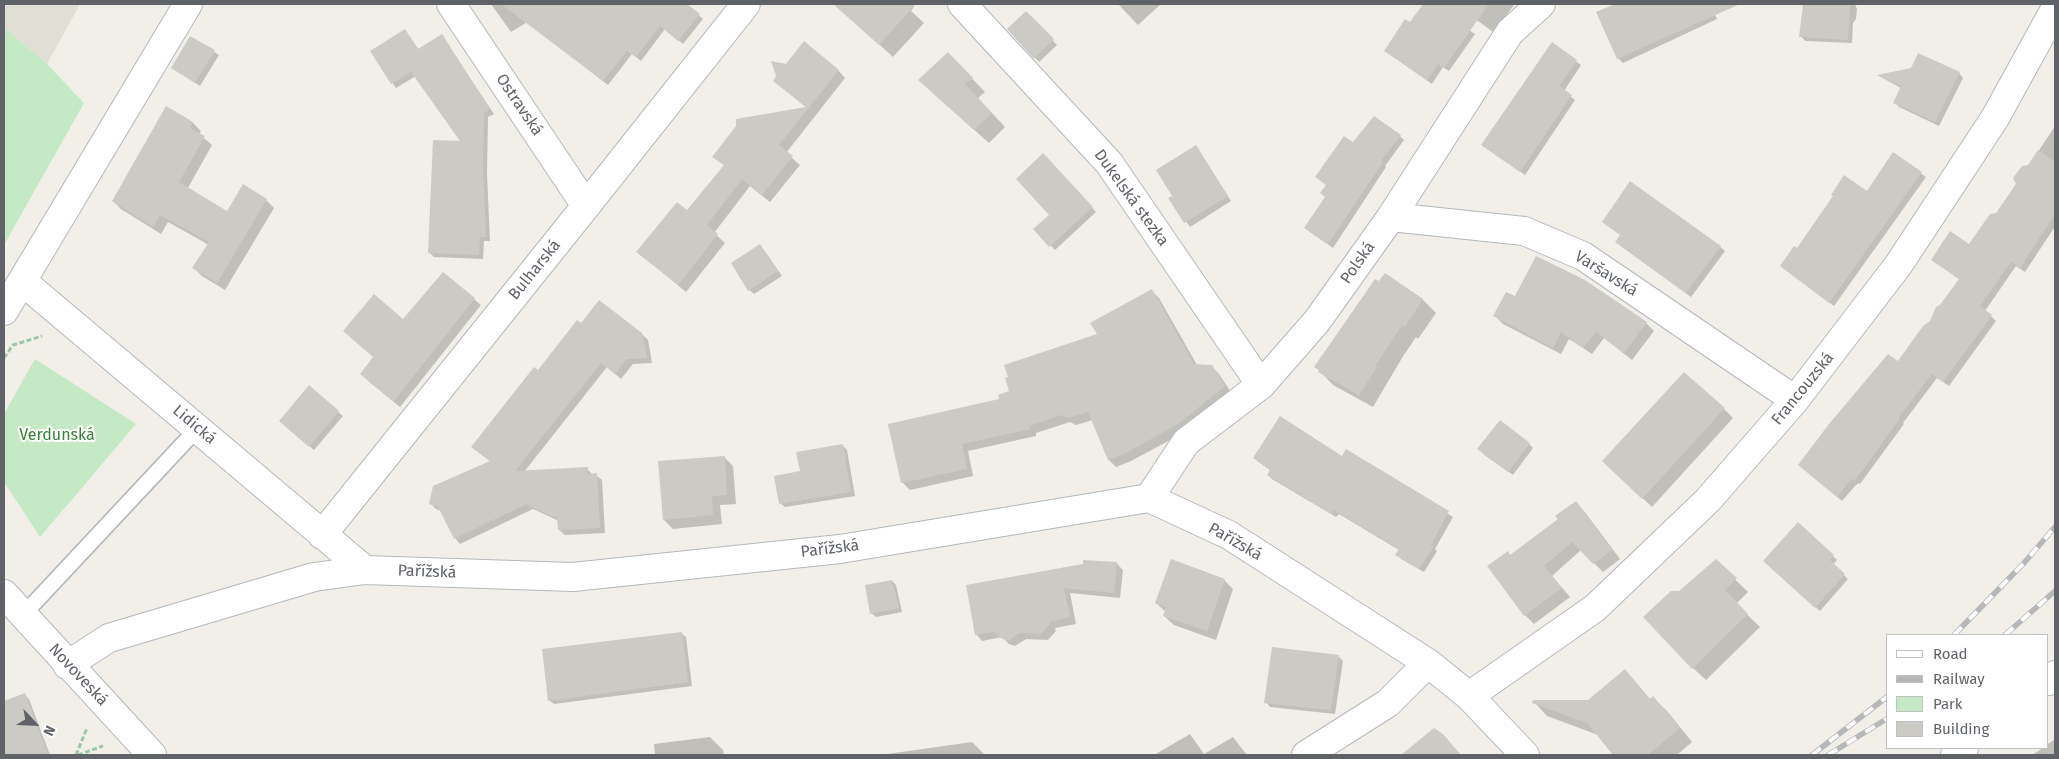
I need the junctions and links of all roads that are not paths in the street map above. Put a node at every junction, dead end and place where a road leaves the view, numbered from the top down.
1 (188, 4) edge
2 (451, 4) edge
3 (746, 4) edge
4 (962, 4) edge
5 (1541, 4) edge
6 (2055, 10) edge
7 (586, 206) junction
8 (1391, 217) junction
9 (22, 280) junction
10 (4, 311) edge
11 (1261, 385) junction
12 (1795, 400) junction
13 (197, 428) junction
14 (1149, 498) junction
15 (322, 535) junction
16 (365, 570) junction
17 (12, 609) edge
18 (1428, 663) junction
19 (67, 665) junction
20 (1468, 696) junction
21 (152, 755) edge
22 (1306, 755) edge
23 (1525, 755) edge

1 - 9 street
2 - 7 street, Ostravská
3 - 7 street, Bulharská
4 - 11 street, Dukelská stezka
5 - 8 street, Polská
6 - 12 street, Francouzská
7 - 15 street, Bulharská
8 - 11 street, Polská
8 - 12 street, Varšavská
9 - 10 street
9 - 13 street, Lidická
11 - 14 street, Polská
12 - 20 street, Francouzská
13 - 15 street, Lidická
13 - 17 lane
14 - 16 street, Pařížská
14 - 18 street, Pařížská
15 - 16 street, Lidická
16 - 19 street, Pařížská
17 - 19 street, Novoveská
18 - 20 street, Pařížská
18 - 22 street
19 - 21 street, Novoveská
20 - 23 street, Pařížská

